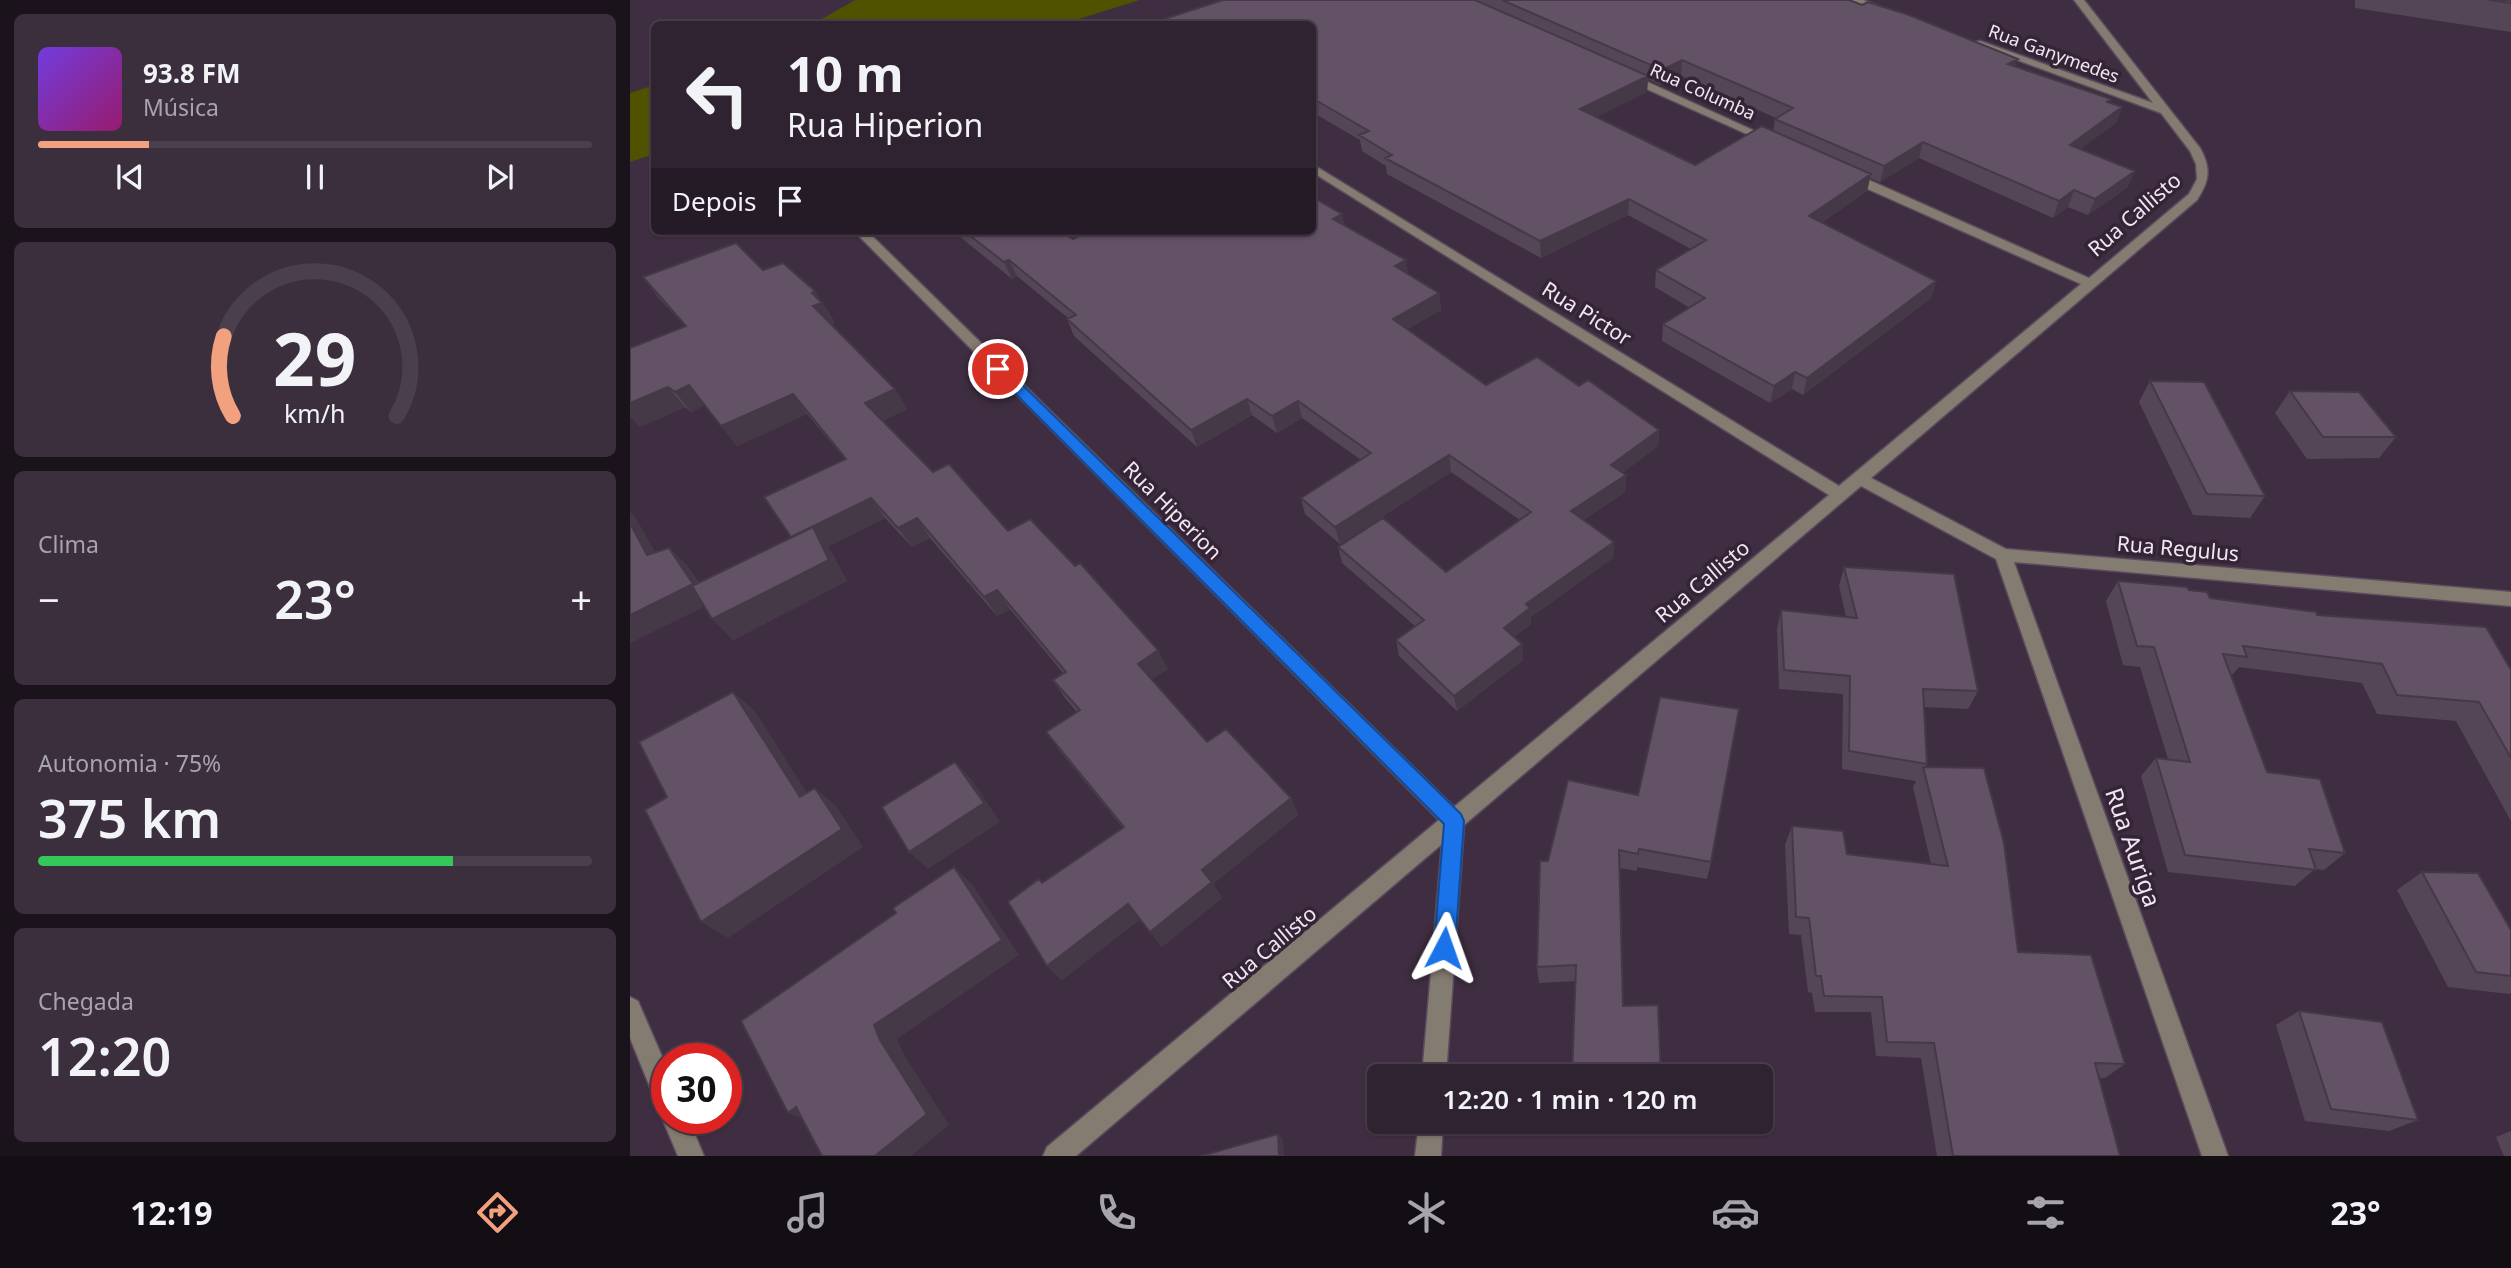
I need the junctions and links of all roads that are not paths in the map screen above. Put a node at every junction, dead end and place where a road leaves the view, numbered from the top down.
1 (1854, 0) edge
2 (2079, 0) edge
3 (1893, 14) edge
4 (1970, 41) edge
5 (1620, 74) edge
6 (2164, 110) junction
7 (1785, 147) edge
8 (1316, 169) edge
9 (1836, 170) edge
10 (864, 235) edge
11 (2090, 284) junction
12 (1859, 478) junction
13 (1840, 494) junction
14 (2003, 555) junction
15 (2511, 599) edge
16 (1454, 821) junction
17 (630, 1009) edge
18 (651, 1060) edge
19 (1435, 1064) edge
20 (682, 1134) edge
21 (1430, 1134) edge
22 (691, 1156) edge
23 (1056, 1156) edge
24 (1428, 1156) edge
25 (2215, 1156) edge

1 - 3 street
2 - 6 street, Rua Callisto
4 - 6 street, Rua Ganymedes
5 - 7 street, Rua Columba
6 - 11 street, Rua Callisto
8 - 13 street, Rua Pictor
9 - 11 street
10 - 16 street, Rua Hiperion
11 - 12 street, Rua Callisto
12 - 13 street, Rua Callisto
12 - 14 street, Rua Regulus
13 - 16 street, Rua Callisto
14 - 15 street, Rua Regulus
14 - 25 street, Rua Auriga
16 - 19 street
16 - 23 street, Rua Callisto
17 - 18 street
20 - 22 street
21 - 24 street

